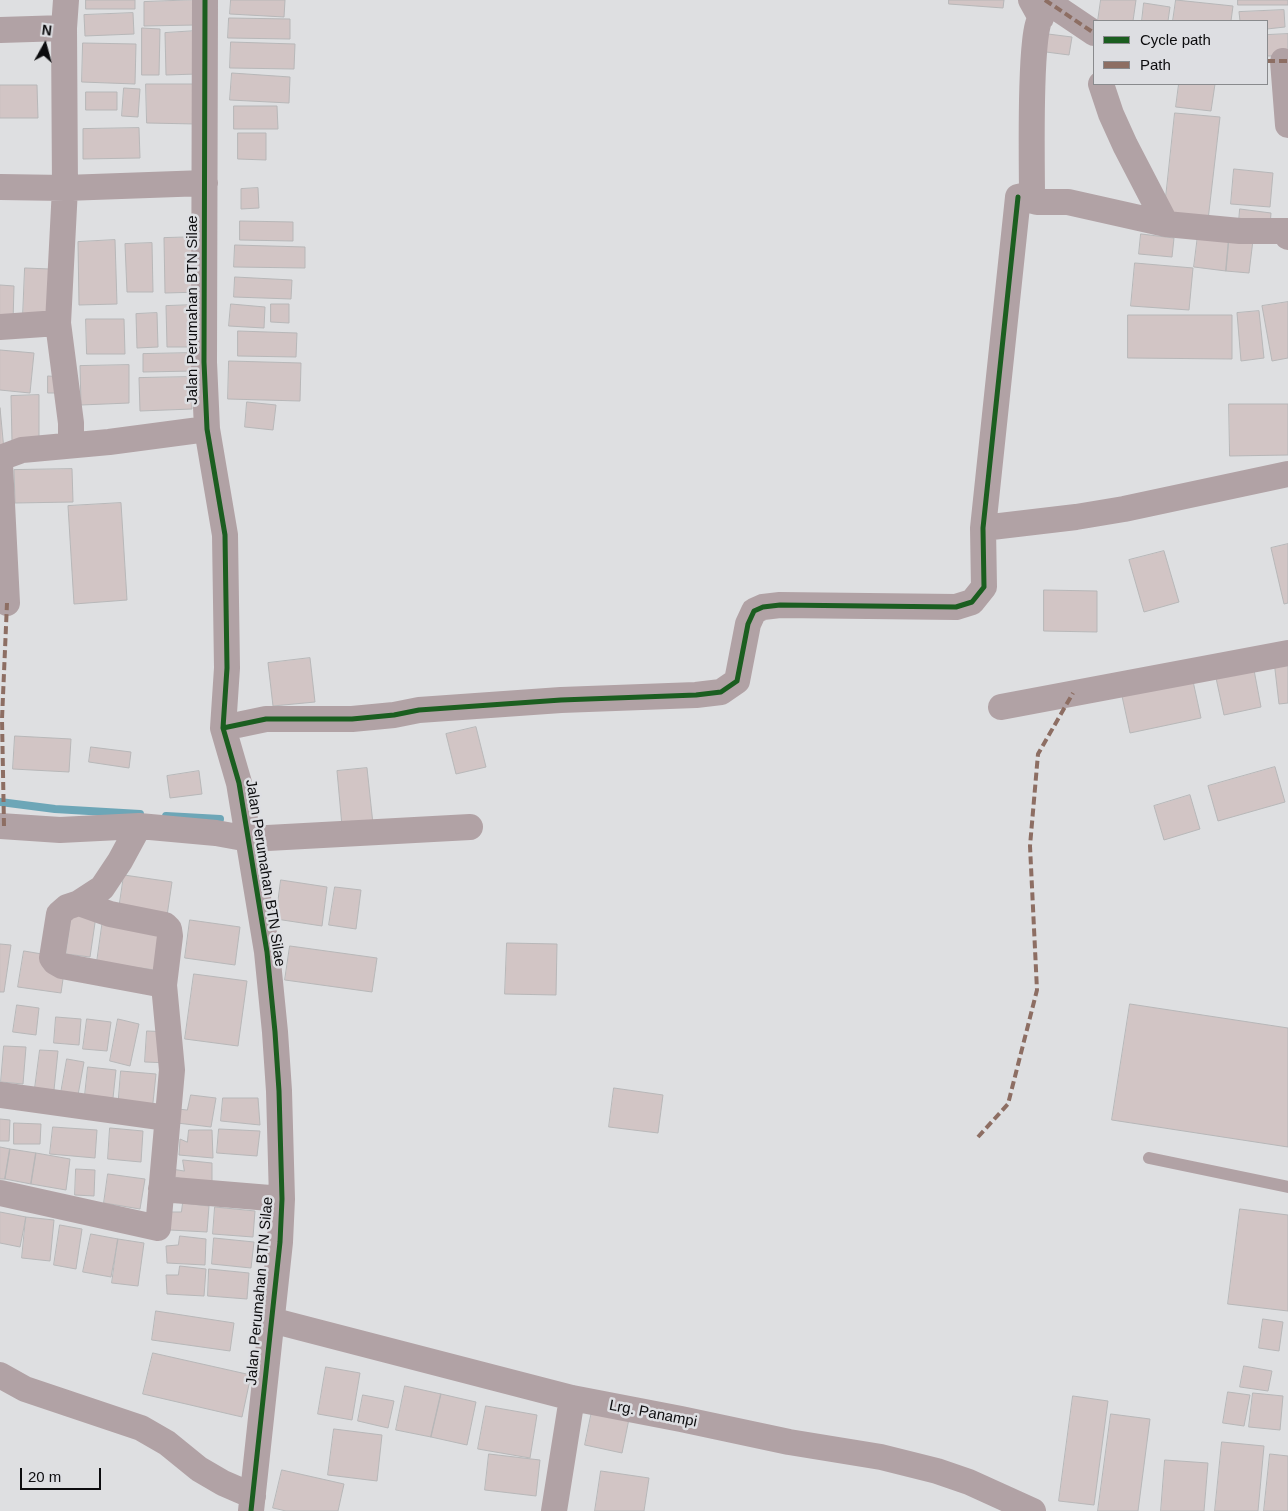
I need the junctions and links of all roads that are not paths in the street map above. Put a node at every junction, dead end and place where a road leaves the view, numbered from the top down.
1 (66, 0) edge
2 (205, 0) edge
3 (1030, 0) edge
4 (1045, 0) edge
5 (64, 28) junction
6 (0, 30) edge
7 (1093, 33) edge
8 (1279, 61) edge
9 (1101, 85) edge
10 (1288, 125) edge
11 (205, 183) junction
12 (0, 187) edge
13 (65, 188) junction
14 (1018, 197) junction
15 (1166, 224) junction
16 (1288, 233) edge
17 (58, 323) junction
18 (0, 327) edge
19 (207, 429) junction
20 (71, 445) junction
21 (0, 458) edge
22 (0, 464) edge
23 (1288, 474) edge
24 (984, 528) junction
25 (7, 603) dead end
26 (1288, 653) edge
27 (1001, 707) dead end
28 (223, 728) junction
29 (0, 826) edge
30 (139, 826) junction
31 (470, 828) dead end
32 (249, 839) junction
33 (79, 903) junction
34 (164, 985) junction
35 (0, 1095) edge
36 (167, 1118) junction
37 (1149, 1158) dead end
38 (1288, 1187) edge
39 (161, 1189) junction
40 (0, 1193) edge
41 (282, 1199) junction
42 (271, 1320) junction
43 (0, 1375) edge
44 (572, 1398) junction
45 (252, 1503) edge
46 (554, 1511) edge
47 (1033, 1511) edge

1 - 5 street
2 - 11 street, Jalan Perumahan BTN Silae
3 - 14 street
4 - 7 street
5 - 6 street
5 - 13 street
8 - 10 street
9 - 15 street
11 - 13 street
11 - 19 street, Jalan Perumahan BTN Silae
12 - 13 street
13 - 17 street
14 - 15 street
14 - 24 street
15 - 16 street
17 - 18 street
17 - 20 street
19 - 20 street
19 - 28 street, Jalan Perumahan BTN Silae
20 - 21 street
22 - 25 street
23 - 24 street
24 - 28 street
26 - 27 street
28 - 32 street, Jalan Perumahan BTN Silae
29 - 30 street
30 - 32 street
30 - 33 street
31 - 32 street
32 - 41 street, Jalan Perumahan BTN Silae
33 - 34 street
33 - 34 street
34 - 36 street
35 - 36 street
36 - 39 street
37 - 38 lane
39 - 40 street
39 - 41 street
41 - 42 street, Jalan Perumahan BTN Silae
42 - 44 street, Lrg. Panampi
42 - 45 street, Jalan Perumahan BTN Silae
43 - 45 street
44 - 46 street
44 - 47 street, Lrg. Panampi

